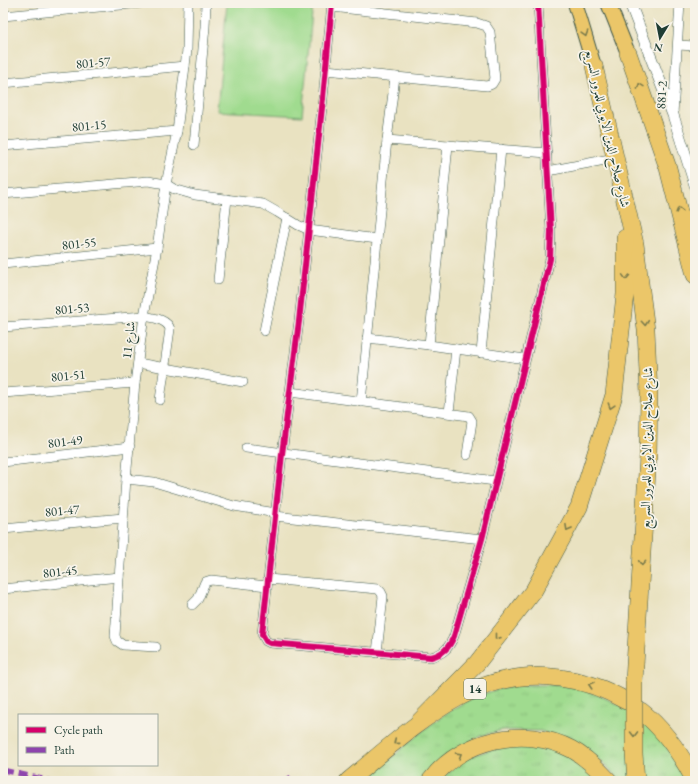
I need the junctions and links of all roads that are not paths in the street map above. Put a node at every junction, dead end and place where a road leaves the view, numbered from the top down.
1 (142, 3) edge
2 (188, 3) edge
3 (206, 3) edge
4 (538, 3) edge
5 (575, 3) edge
6 (608, 3) edge
7 (630, 3) edge
8 (680, 3) edge
9 (332, 5) edge
10 (3, 16) edge
11 (678, 45) junction
12 (695, 46) edge
13 (628, 53) joint
14 (185, 66) junction
15 (594, 66) joint
16 (326, 70) junction
17 (395, 77) junction
18 (3, 84) edge
19 (673, 115) junction
20 (177, 131) junction
21 (387, 140) junction
22 (194, 145) dead end
23 (448, 145) junction
24 (3, 146) edge
25 (501, 149) junction
26 (547, 153) junction
27 (615, 158) junction
28 (548, 171) junction
29 (166, 184) junction
30 (695, 185) edge
31 (3, 194) edge
32 (624, 196) junction
33 (227, 199) junction
34 (287, 218) junction
35 (309, 230) junction
36 (377, 238) junction
37 (157, 248) junction
38 (3, 264) edge
39 (695, 275) edge
40 (218, 280) dead end
41 (144, 316) junction
42 (3, 327) edge
43 (264, 331) dead end
44 (367, 338) junction
45 (429, 345) junction
46 (456, 349) junction
47 (481, 353) junction
48 (525, 359) junction
49 (138, 363) junction
50 (165, 368) junction
51 (243, 382) dead end
52 (135, 383) junction
53 (290, 392) junction
54 (3, 393) edge
55 (160, 400) dead end
56 (361, 402) junction
57 (449, 413) junction
58 (130, 446) junction
59 (246, 448) dead end
60 (282, 454) junction
61 (467, 455) dead end
62 (3, 462) edge
63 (126, 479) junction
64 (495, 481) junction
65 (275, 515) junction
66 (123, 518) junction
67 (3, 529) edge
68 (482, 539) junction
69 (119, 577) junction
70 (268, 583) junction
71 (3, 590) edge
72 (192, 605) dead end
73 (156, 647) dead end
74 (377, 653) junction
75 (626, 701) dead end
76 (641, 711) dead end
77 (418, 723) junction
78 (348, 781) edge
79 (430, 781) edge
80 (609, 781) edge
81 (636, 781) edge
82 (695, 781) edge

1 - 10 street
2 - 14 street, شارع 11
3 - 22 street
4 - 26 street
5 -> 15 main road, شارع صلاح الدين الايوبي للمرور السريع
6 - 13 main road
7 - 19 street
8 - 11 street, 881-2
9 - 16 street
9 - 17 street
11 - 12 street
11 - 19 street, 881-2
39 -> 13 highway
14 - 18 street, 801-57
14 - 20 street, شارع 11
15 - 27 highway, شارع صلاح الدين الايوبي للمرور السريع
16 - 17 street
16 - 35 street
17 - 21 street
19 - 30 street, 881-2
20 - 24 street, 801-15
20 - 29 street, شارع 11
21 - 23 street
21 - 36 street
23 - 25 street
23 - 45 street
25 - 26 street
25 - 47 street
26 - 28 street
27 - 28 street
27 - 32 highway, شارع صلاح الدين الايوبي للمرور السريع
28 - 48 street
29 - 31 street
29 - 33 street
29 - 37 street, شارع 11
32 -> 77 highway
32 -> 81 highway, شارع صلاح الدين الايوبي للمرور السريع, bridge
33 - 34 street
33 - 40 street
34 - 35 street
34 - 43 street
35 - 36 street
35 - 53 street
36 - 44 street
37 - 38 street, 801-55
37 - 41 street, شارع 11
41 - 42 street, 801-53
41 - 49 street, شارع 11
41 - 50 street, 801-53
44 - 45 street
44 - 56 street
45 - 46 street
46 - 47 street
46 - 57 street
47 - 48 street
48 - 64 street
49 - 50 street
49 - 52 street, شارع 11
50 - 51 street
50 - 55 street
52 - 54 street, 801-51
52 - 58 street, شارع 11
53 - 56 street
53 - 60 street
56 - 57 street
57 - 61 street
58 - 62 street, 801-49
58 - 63 street, شارع 11
59 - 60 street
60 - 64 street
60 - 65 street
63 - 65 street
63 - 66 street, شارع 11
64 - 68 street
65 - 68 street
65 - 70 street
66 - 67 street, 801-47
66 - 69 street, شارع 11
68 - 74 street
69 - 71 street, 801-45
69 - 73 street, شارع 11
70 - 72 street
70 - 74 street
70 - 74 street
75 -> 77 highway, 14
76 - 82 highway
77 -> 78 highway, 14
79 -> 80 highway

